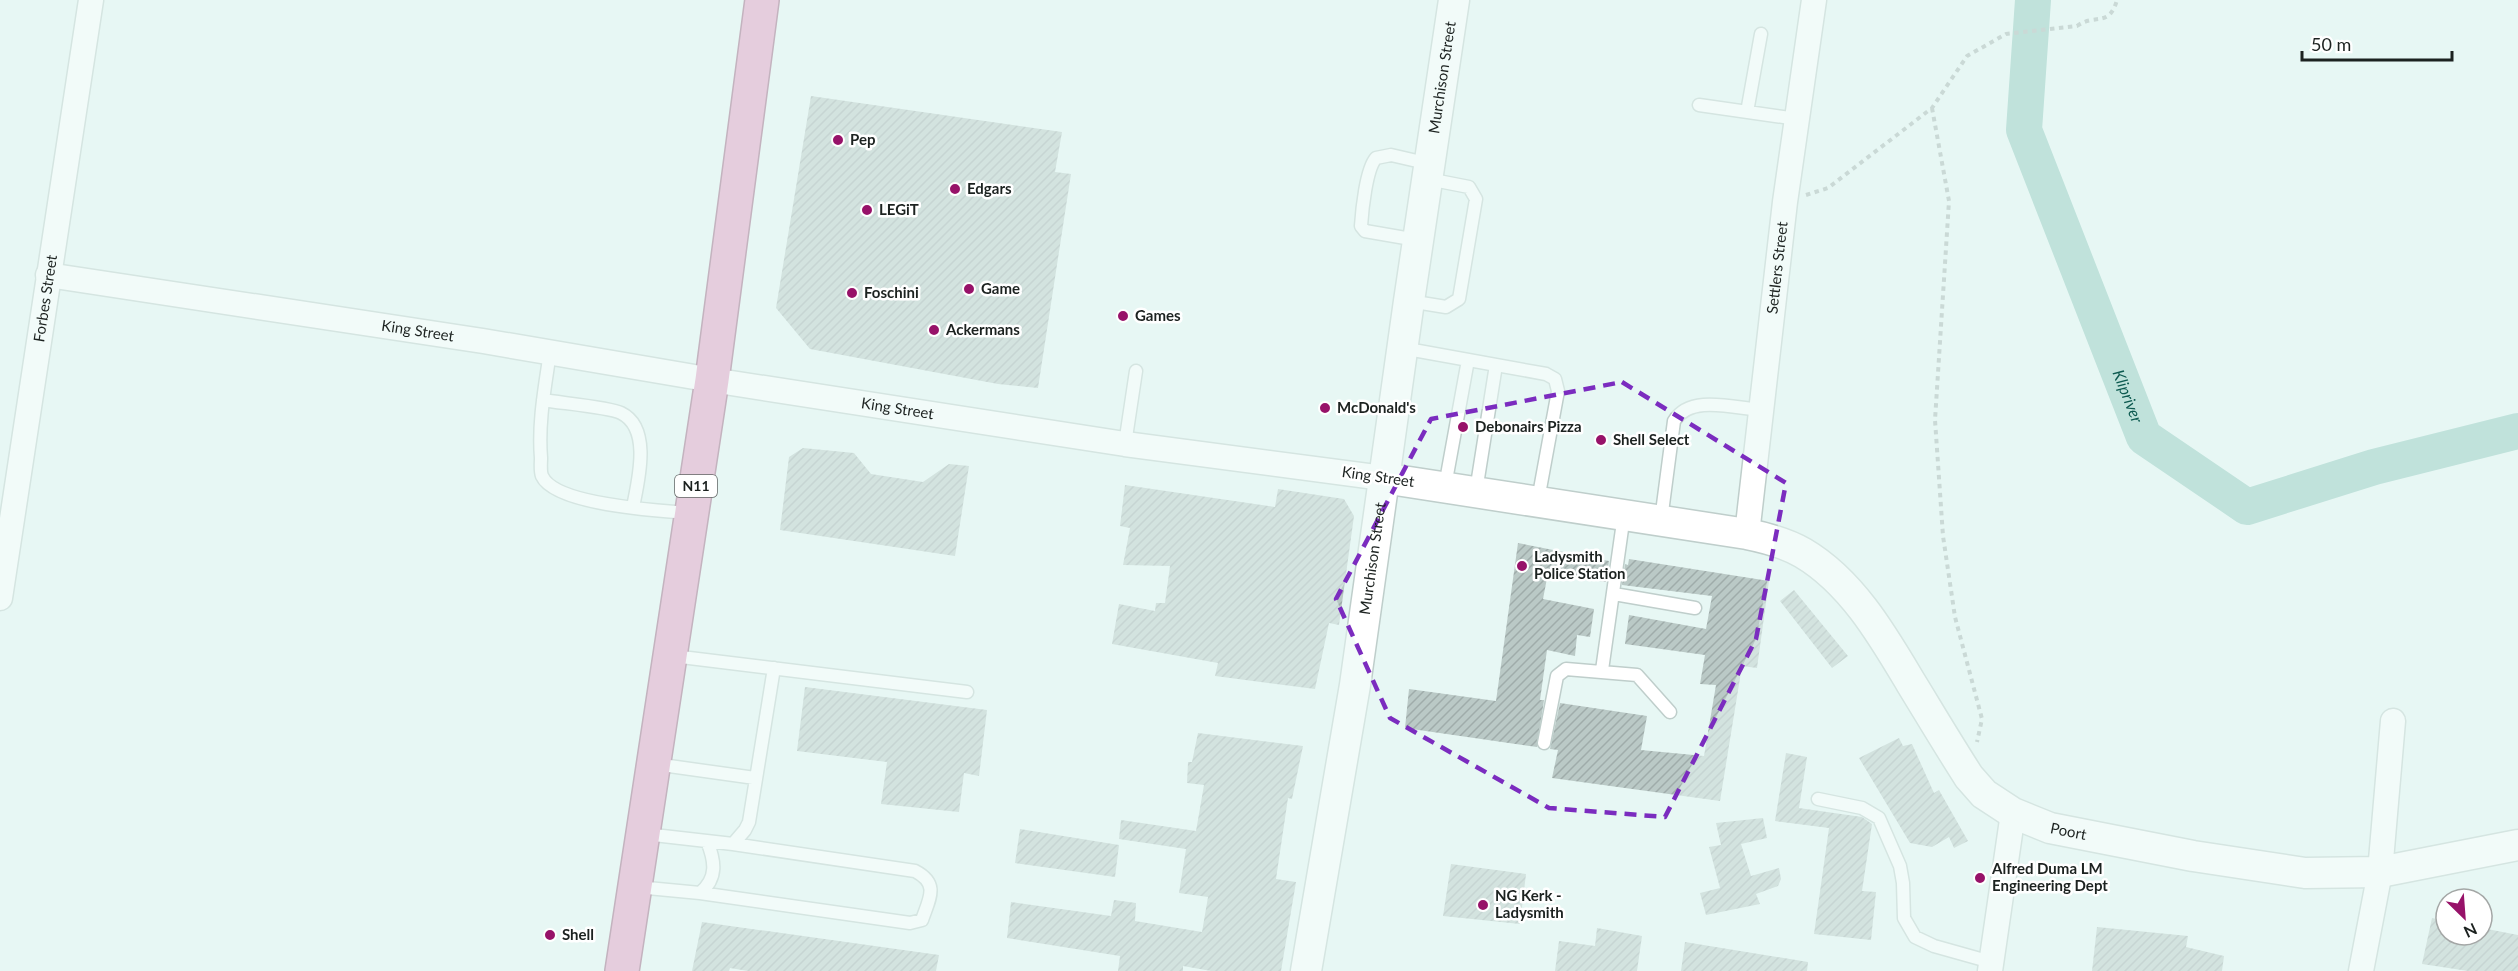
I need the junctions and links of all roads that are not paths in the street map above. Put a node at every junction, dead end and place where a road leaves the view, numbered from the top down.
1 (91, 0) edge
2 (762, 0) edge
3 (1454, 0) edge
4 (1814, 0) edge
5 (1761, 34) dead end
6 (1699, 105) dead end
7 (1746, 112) junction
8 (1797, 119) junction
9 (1428, 171) junction
10 (1419, 240) junction
11 (48, 275) junction
12 (1409, 301) junction
13 (1402, 348) junction
14 (549, 352) junction
15 (1468, 360) junction
16 (1496, 365) junction
17 (1136, 371) dead end
18 (712, 380) junction
19 (543, 400) junction
20 (1761, 410) junction
21 (1125, 444) junction
22 (1383, 478) junction
23 (1445, 486) junction
24 (1476, 491) junction
25 (1538, 500) junction
26 (633, 507) junction
27 (692, 513) junction
28 (1624, 514) junction
29 (1660, 520) junction
30 (1747, 534) junction
31 (1614, 594) junction
32 (0, 598) edge
33 (1695, 608) dead end
34 (671, 656) junction
35 (774, 668) junction
36 (1602, 670) junction
37 (967, 692) dead end
38 (1670, 712) dead end
39 (2393, 721) dead end
40 (1544, 743) dead end
41 (654, 764) junction
42 (755, 778) junction
43 (1818, 799) dead end
44 (2013, 813) junction
45 (644, 834) junction
46 (707, 841) junction
47 (733, 844) junction
48 (2518, 845) edge
49 (2380, 872) junction
50 (636, 886) junction
51 (700, 893) junction
52 (1991, 967) edge
53 (622, 971) edge
54 (1306, 971) edge
55 (2361, 971) edge

1 - 11 street, Forbes Street
2 - 18 highway, N11
3 - 9 street, Murchison Street
4 - 8 street, Settlers Street
5 - 7 lane
6 - 7 lane
7 - 8 lane
8 - 20 street, Settlers Street
9 - 10 street, Murchison Street
9 - 10 lane
9 - 12 lane
10 - 12 street, Murchison Street
11 - 14 street, King Street
11 - 32 street, Forbes Street
12 - 13 street, Murchison Street
13 - 15 lane
13 - 22 street, Murchison Street
14 - 18 street, King Street
14 - 19 lane
15 - 16 lane
15 - 23 lane
16 - 24 lane
16 - 25 lane
17 - 21 lane
18 - 21 street, King Street
18 - 27 highway, N11
19 - 26 lane
19 - 26 lane
20 - 29 lane
20 - 30 street, Settlers Street
21 - 22 street, King Street
22 - 23 street, King Street
22 - 54 street, Murchison Street
23 - 24 street, King Street
24 - 25 street, King Street
25 - 28 street, King Street
26 - 27 lane
27 - 34 highway, N11
28 - 29 street, King Street
28 - 31 lane
29 - 30 street, King Street
30 - 44 street, Poort
31 - 33 lane
31 - 36 lane
34 - 35 lane
34 - 41 highway, N11
35 - 37 lane
35 - 42 lane
36 - 38 lane
36 - 40 lane
39 - 49 street
41 - 42 lane
41 - 45 highway, N11
42 - 47 lane
43 - 52 lane
44 - 49 street, Poort
44 - 52 street
45 - 46 lane
45 - 50 highway, N11
46 - 47 lane
46 - 51 lane
47 - 51 lane
48 - 49 street, Poort
49 - 55 street
50 - 51 lane
50 - 53 highway, N11

